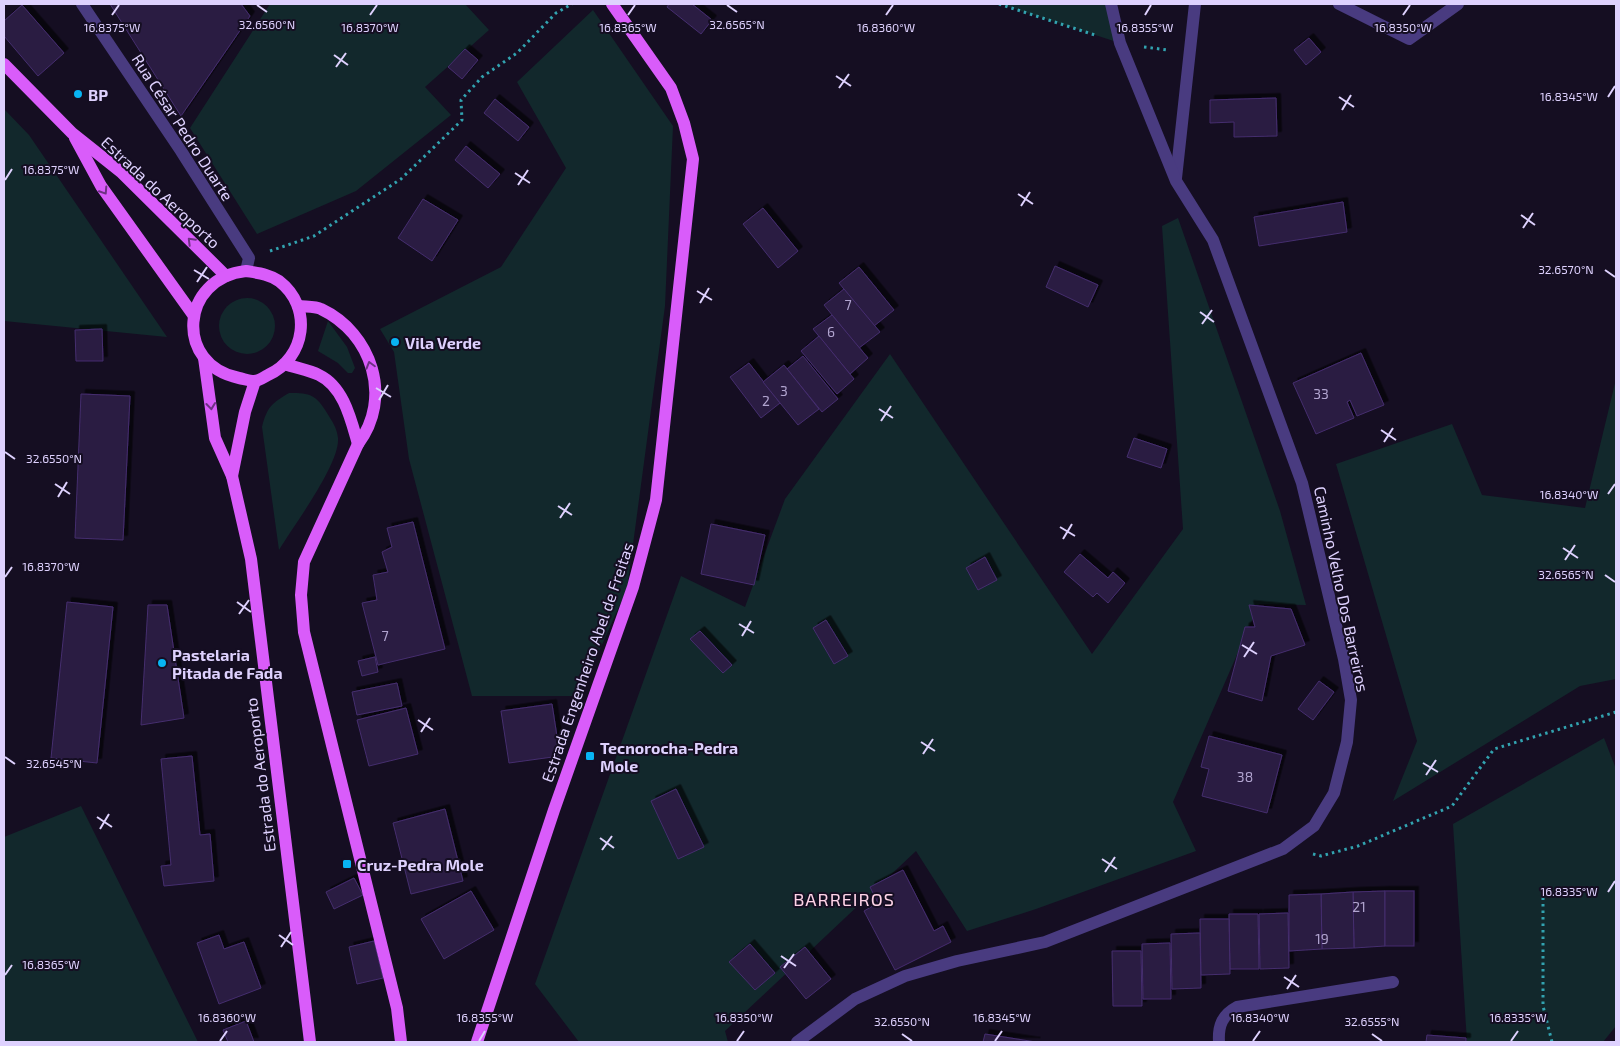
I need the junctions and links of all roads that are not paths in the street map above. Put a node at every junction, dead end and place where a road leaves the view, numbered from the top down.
1 (82, 4) edge
2 (612, 4) edge
3 (1111, 4) edge
4 (1195, 4) edge
5 (1339, 4) edge
6 (1458, 4) edge
7 (4, 64) edge
8 (72, 133) junction
9 (1176, 181) junction
10 (248, 265) junction
11 (226, 276) junction
12 (298, 306) junction
13 (194, 316) junction
14 (204, 358) junction
15 (286, 364) junction
16 (255, 381) junction
17 (358, 444) junction
18 (232, 476) junction
19 (1393, 982) dead end
20 (310, 1042) edge
21 (401, 1042) edge
22 (477, 1042) edge
23 (796, 1042) edge
24 (1219, 1042) edge

1 - 10 street, Rua César Pedro Duarte
2 - 22 main road, Estrada Engenheiro Abel de Freitas
3 - 9 street, Caminho Velho Dos Barreiros
4 - 9 street
5 - 6 street
7 - 8 main road, Estrada do Aeroporto
11 -> 8 main road, Estrada do Aeroporto
8 -> 13 main road, Estrada do Aeroporto
9 - 23 street, Caminho Velho Dos Barreiros
10 - 11 main road
10 - 12 main road
11 - 13 main road
12 - 15 main road
17 -> 12 main road
13 - 14 main road
14 - 16 main road
14 -> 18 main road, Estrada do Aeroporto
15 - 16 main road
15 - 17 main road
16 - 18 main road, Estrada do Aeroporto
17 - 21 main road
18 - 20 main road, Estrada do Aeroporto
19 - 24 street

